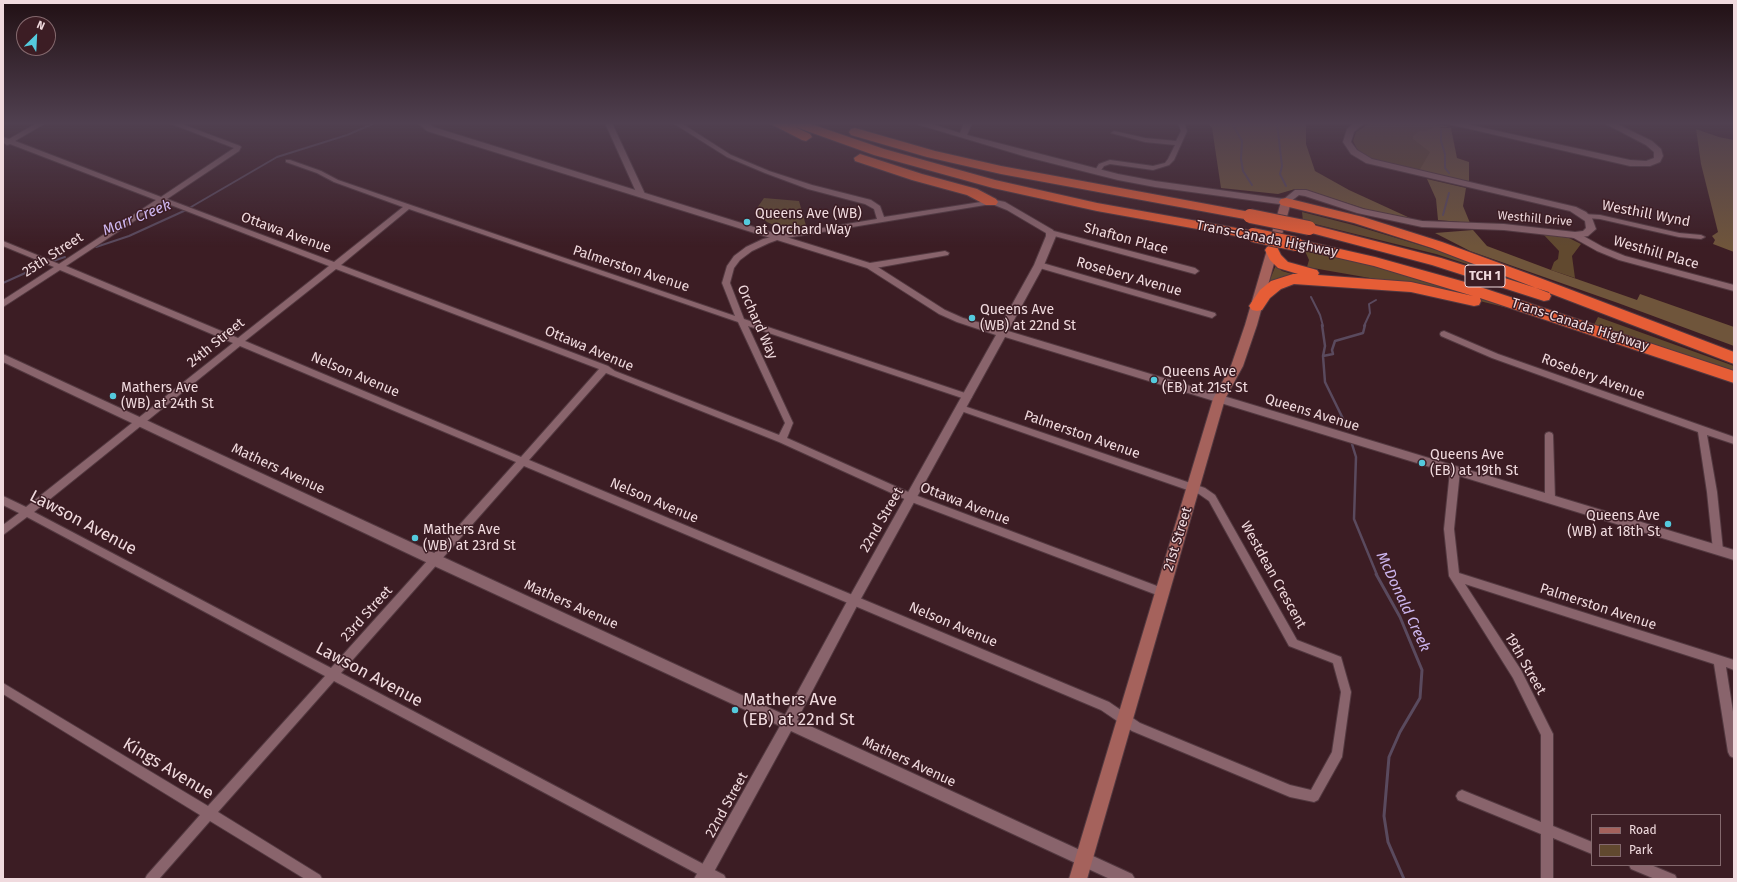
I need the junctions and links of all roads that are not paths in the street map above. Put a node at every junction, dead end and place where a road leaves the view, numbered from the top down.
1 (65, 164) edge
2 (215, 164) edge
3 (297, 164) edge
4 (544, 164) edge
5 (627, 164) edge
6 (748, 164) edge
7 (880, 164) edge
8 (922, 164) edge
9 (977, 164) edge
10 (1068, 164) edge
11 (1104, 164) edge
12 (1125, 164) edge
13 (1166, 164) edge
14 (1383, 164) edge
15 (1097, 172) junction
16 (641, 194) junction
17 (161, 200) junction
18 (992, 202) junction
19 (1286, 202) junction
20 (409, 206) junction
21 (1586, 216) junction
22 (881, 220) junction
23 (1050, 232) junction
24 (1575, 235) junction
25 (780, 237) junction
26 (1701, 237) dead end
27 (3, 243) edge
28 (1272, 250) junction
29 (945, 253) dead end
30 (336, 265) junction
31 (1039, 265) junction
32 (870, 266) junction
33 (59, 267) junction
34 (1195, 271) dead end
35 (1411, 287) junction
36 (1734, 288) edge
37 (3, 304) edge
38 (1256, 306) junction
39 (1212, 315) dead end
40 (741, 320) junction
41 (1003, 332) junction
42 (1444, 334) dead end
43 (239, 342) junction
44 (1633, 343) junction
45 (3, 358) edge
46 (1734, 358) edge
47 (1734, 361) edge
48 (605, 368) junction
49 (1734, 377) edge
50 (968, 397) junction
51 (1219, 399) junction
52 (961, 408) junction
53 (140, 421) junction
54 (1702, 430) junction
55 (1549, 435) dead end
56 (782, 440) junction
57 (1734, 442) edge
58 (522, 462) junction
59 (1455, 471) junction
60 (1194, 488) junction
61 (912, 498) junction
62 (1550, 499) junction
63 (3, 500) edge
64 (26, 513) junction
65 (3, 531) edge
66 (1718, 550) junction
67 (1734, 555) edge
68 (434, 560) junction
69 (1454, 576) junction
70 (1161, 592) junction
71 (854, 600) junction
72 (1719, 660) junction
73 (1734, 665) edge
74 (332, 674) junction
75 (3, 688) edge
76 (1126, 719) junction
77 (788, 724) junction
78 (1734, 752) edge
79 (1290, 791) joint
80 (1462, 796) dead end
81 (209, 814) junction
82 (1548, 832) junction
83 (1591, 848) edge
84 (1084, 860) junction
85 (1638, 866) edge
86 (704, 875) edge
87 (151, 879) edge
88 (316, 879) edge
89 (720, 879) edge
90 (1078, 879) edge
91 (1127, 879) edge
92 (1547, 879) edge
93 (1671, 879) edge

1 - 17 street, Ottawa Avenue
2 - 17 street, 25th Street
3 - 20 street, Palmerston Avenue
4 - 16 street, Queens Avenue
5 - 16 street
6 - 22 street
7 - 18 highway
8 - 44 highway, Trans-Canada Highway / TCH 1, bridge
9 - 47 highway, Trans-Canada Highway / TCH 1, bridge
10 - 15 street
11 - 15 street
12 - 13 street
14 - 21 street, Westhill Drive
15 - 19 street
16 - 25 street, Queens Avenue
17 - 30 street, Ottawa Avenue
17 - 33 street, 25th Street
18 - 22 street, Orchard Way
18 - 23 street
19 - 24 street, Westhill Drive
19 - 28 main road, 21st Street
19 - 46 highway
20 - 30 street, 24th Street
20 - 40 street, Palmerston Avenue
21 - 24 street, Westhill Drive
21 - 26 street, Westhill Wynd
22 - 25 street, Orchard Way
23 - 31 street, 22nd Street
23 - 34 street, Shafton Place
24 - 36 street, Westhill Place
25 - 32 street, Queens Avenue
25 - 40 street, Orchard Way
27 - 33 street, Nelson Avenue
28 - 35 highway
28 - 38 main road, 21st Street
29 - 32 street, Queens Avenue
30 - 43 street, 24th Street
30 - 48 street, Ottawa Avenue
31 - 39 street, Rosebery Avenue
31 - 41 street, 22nd Street
32 - 41 street, Queens Avenue
33 - 37 street, 25th Street
33 - 43 street, Nelson Avenue
35 - 38 highway
35 - 44 highway
38 - 51 main road, 21st Street
40 - 50 street, Palmerston Avenue
40 - 56 street, Orchard Way
41 - 50 street, 22nd Street
41 - 51 street, Queens Avenue
42 - 54 street, Rosebery Avenue
43 - 53 street, 24th Street
43 - 58 street, Nelson Avenue
44 - 49 highway, Trans-Canada Highway / TCH 1
45 - 53 street, Mathers Avenue
48 - 56 street, Ottawa Avenue
48 - 58 street, 23rd Street
50 - 52 street, 22nd Street
51 - 59 street, Queens Avenue
51 - 60 main road, 21st Street
52 - 60 street, Palmerston Avenue
52 - 61 street, 22nd Street
53 - 64 street, 24th Street
53 - 68 street, Mathers Avenue
54 - 57 street, Rosebery Avenue
54 - 66 street
55 - 62 street
56 - 61 street, Ottawa Avenue
58 - 68 street, 23rd Street
58 - 71 street, Nelson Avenue
59 - 62 street, Queens Avenue
59 - 69 street, 19th Street
60 - 70 main road, 21st Street
60 - 79 street, Westdean Crescent
61 - 70 street, Ottawa Avenue
61 - 71 street, 22nd Street
62 - 66 street, Queens Avenue
63 - 64 street, Lawson Avenue
64 - 65 street, 24th Street
64 - 74 street, Lawson Avenue
66 - 67 street, Queens Avenue
68 - 74 street, 23rd Street
68 - 77 street, Mathers Avenue
69 - 72 street, Palmerston Avenue
69 - 82 street, 19th Street
70 - 76 main road, 21st Street
71 - 76 street, Nelson Avenue
71 - 77 street, 22nd Street
72 - 73 street, Palmerston Avenue
72 - 78 street
74 - 81 street, 23rd Street
74 - 86 street, Lawson Avenue
75 - 81 street, Kings Avenue
76 - 79 street, Nelson Avenue
76 - 84 main road, 21st Street
77 - 84 street, Mathers Avenue
77 - 86 street, 22nd Street
80 - 82 street
81 - 87 street, 23rd Street
81 - 88 street, Kings Avenue
82 - 83 street
82 - 92 street, 19th Street
84 - 90 main road, 21st Street
84 - 91 street, Mathers Avenue
85 - 93 street
86 - 89 street, Lawson Avenue

